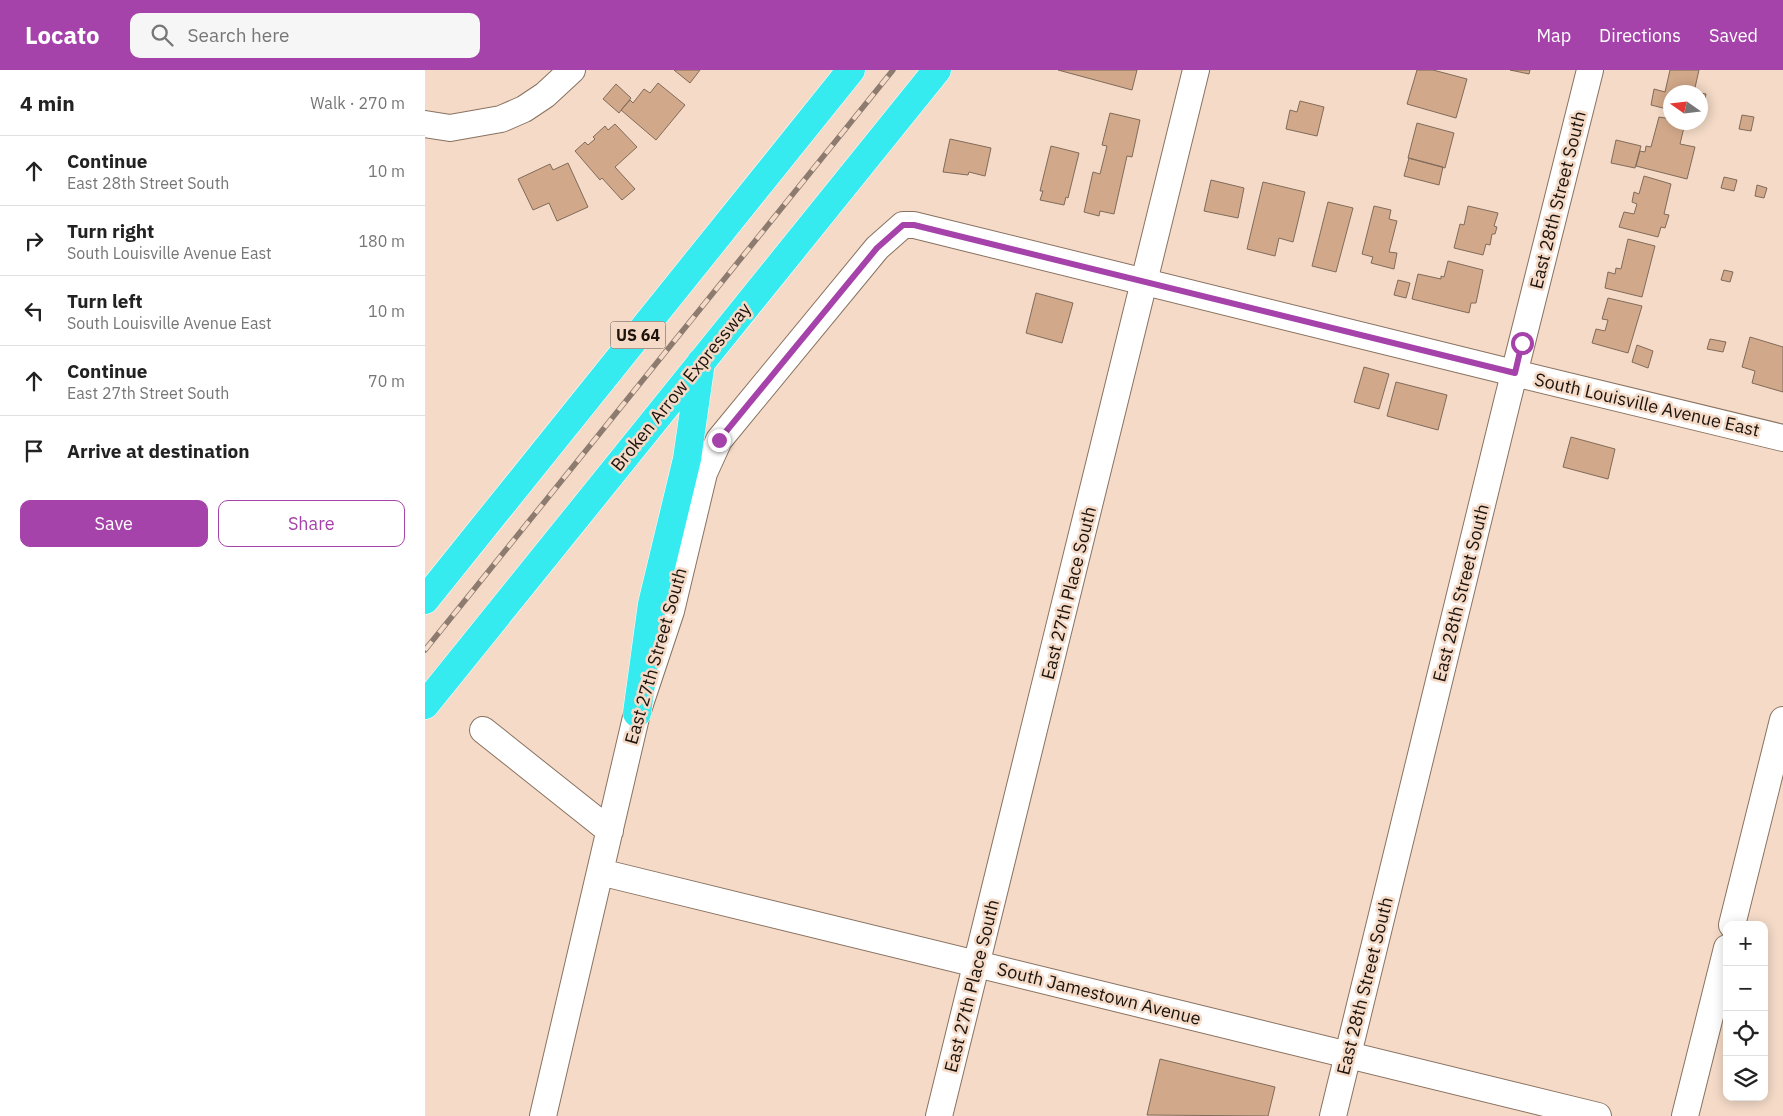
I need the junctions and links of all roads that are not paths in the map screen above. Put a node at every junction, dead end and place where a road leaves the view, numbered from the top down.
1 (851, 70) edge
2 (937, 70) edge
3 (1196, 70) edge
4 (1591, 70) edge
5 (572, 71) edge
6 (425, 124) edge
7 (877, 248) joint
8 (1145, 281) junction
9 (701, 360) junction
10 (1515, 373) junction
11 (1783, 438) edge
12 (425, 600) edge
13 (425, 705) edge
14 (637, 713) junction
15 (1783, 720) edge
16 (483, 730) dead end
17 (610, 831) junction
18 (600, 872) junction
19 (1734, 921) edge
20 (977, 964) junction
21 (1723, 964) edge
22 (1349, 1056) junction
23 (543, 1116) edge
24 (939, 1116) edge
25 (1333, 1116) edge
26 (1598, 1116) edge
27 (1685, 1116) edge

1 - 12 highway, US 64
2 - 9 highway, Broken Arrow Expressway
3 - 8 street, East 27th Place South
4 - 10 street, East 28th Street South
5 - 6 street
7 - 8 street, South Louisville Avenue East
7 - 14 street, East 27th Street South
8 - 10 street, South Louisville Avenue East
8 - 20 street, East 27th Place South
9 - 13 highway, Broken Arrow Expressway
9 - 14 highway
10 - 11 street, South Louisville Avenue East
10 - 22 street, East 28th Street South
14 - 17 street, East 27th Street South
15 - 19 street
16 - 17 street
17 - 18 street, East 27th Street South
18 - 20 street, South Jamestown Avenue
18 - 23 street, East 27th Street South
20 - 22 street, South Jamestown Avenue
20 - 24 street, East 27th Place South
21 - 27 street
22 - 25 street, East 28th Street South
22 - 26 street, South Jamestown Avenue

